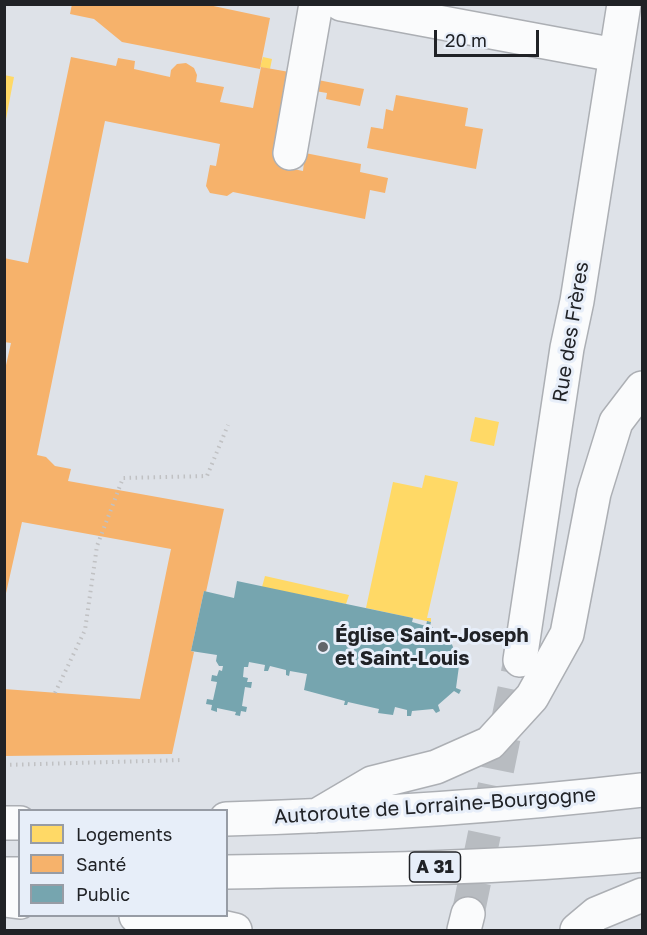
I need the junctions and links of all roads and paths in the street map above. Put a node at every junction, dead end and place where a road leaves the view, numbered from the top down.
1 (316, 4) edge
2 (341, 4) edge
3 (624, 4) edge
4 (615, 55) junction
5 (290, 153) dead end
6 (642, 388) edge
7 (228, 425) dead end
8 (520, 660) tunnel mouth
9 (55, 693) dead end
10 (183, 760) dead end
11 (4, 765) edge
12 (642, 790) edge
13 (316, 816) junction
14 (228, 819) edge
15 (642, 855) edge
16 (228, 872) edge
17 (642, 895) edge
18 (151, 917) edge
19 (236, 930) edge
20 (578, 930) edge

1 - 5 main road
2 - 4 main road
3 - 4 main road, Rue des Frères
4 - 8 main road, Rue des Frères
6 - 13 main road
7 - 9 path
10 - 11 path
12 - 13 main road, Autoroute de Lorraine-Bourgogne
13 - 14 main road, Autoroute de Lorraine-Bourgogne
15 - 16 main road, A 31
17 - 20 main road
18 - 19 main road

